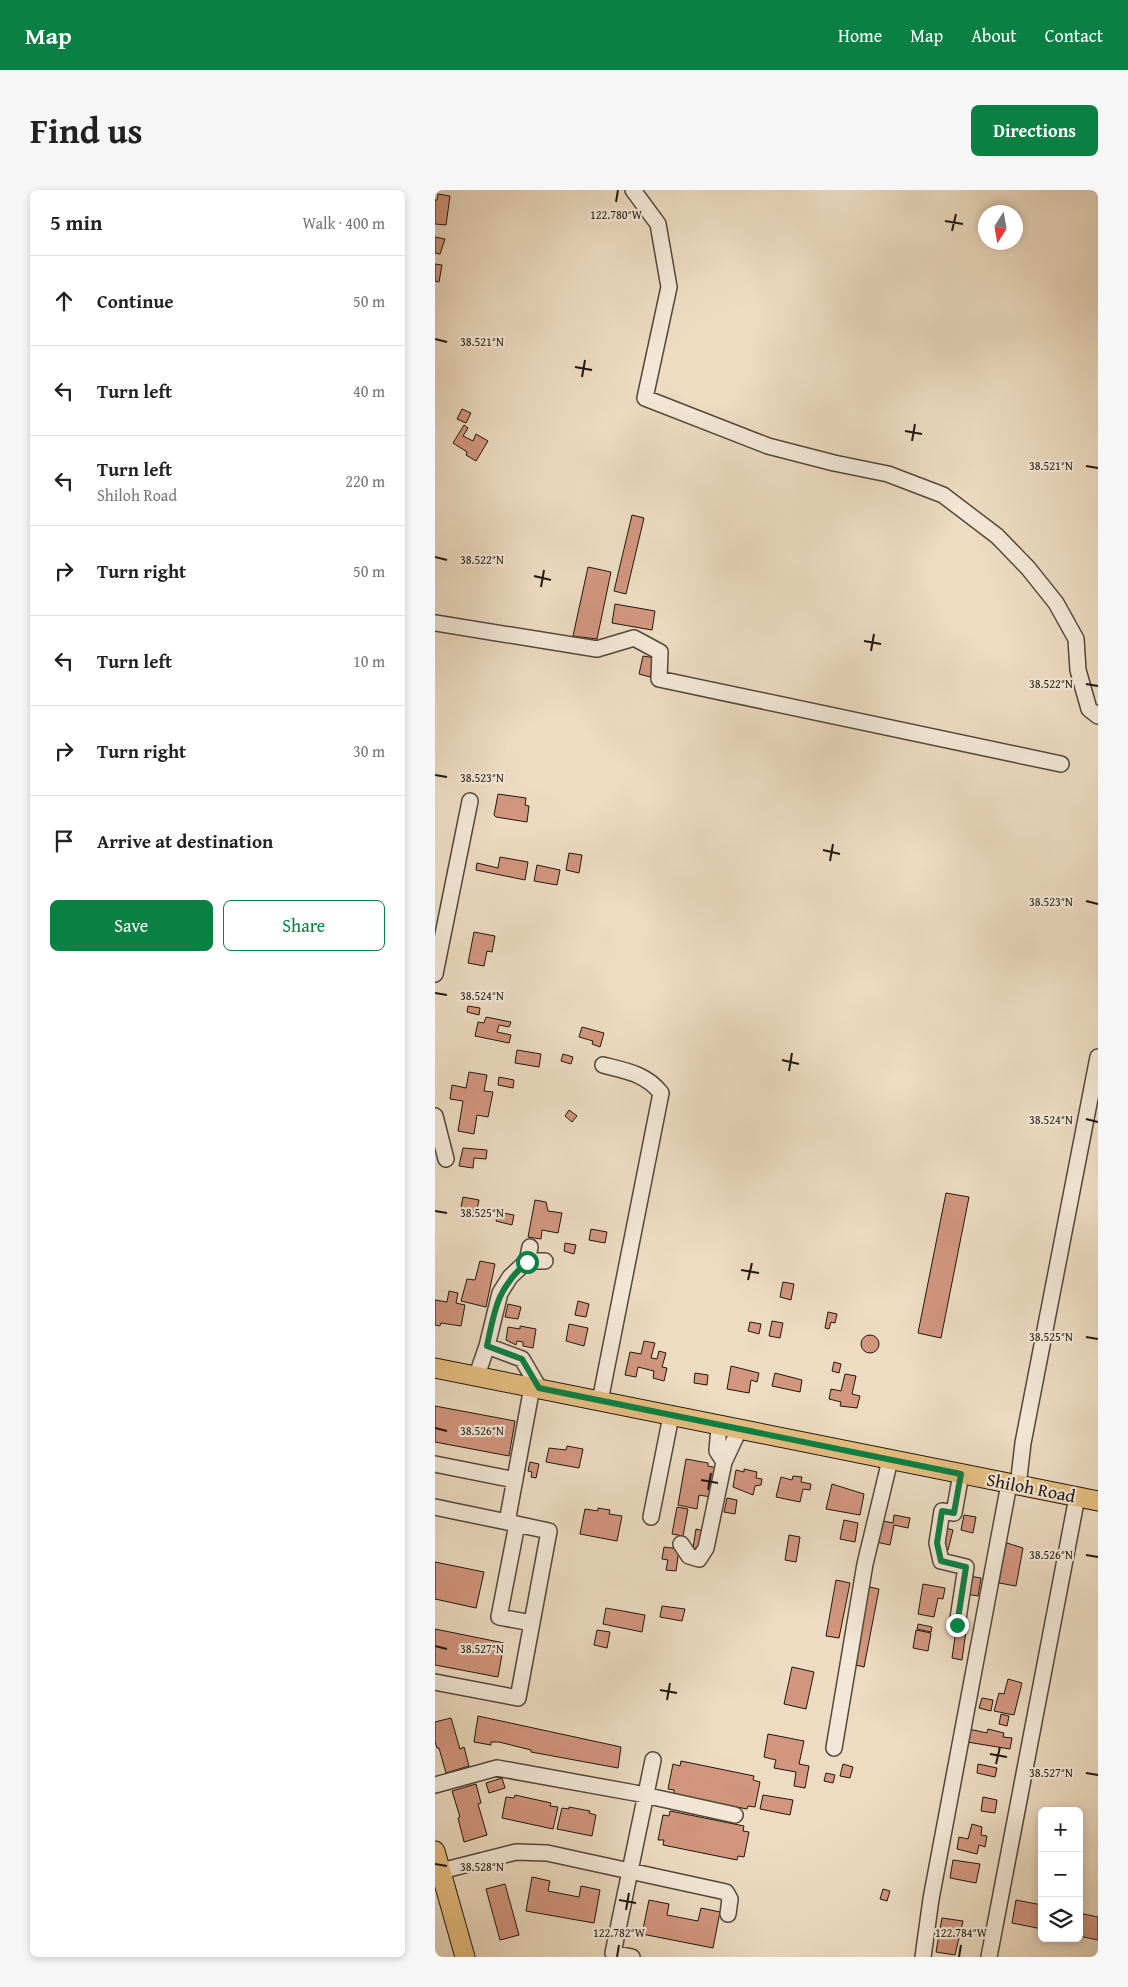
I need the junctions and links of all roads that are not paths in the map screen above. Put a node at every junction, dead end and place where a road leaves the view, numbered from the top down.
1 (633, 190) edge
2 (435, 623) edge
3 (1098, 716) edge
4 (1061, 764) dead end
5 (471, 801) dead end
6 (435, 974) edge
7 (1098, 1057) edge
8 (603, 1065) dead end
9 (435, 1116) edge
10 (446, 1159) dead end
11 (545, 1261) dead end
12 (487, 1346) junction
13 (435, 1368) edge
14 (477, 1376) junction
15 (535, 1388) junction
16 (600, 1401) junction
17 (671, 1416) junction
18 (719, 1426) junction
19 (739, 1430) junction
20 (890, 1460) junction
21 (724, 1462) junction
22 (435, 1464) edge
23 (961, 1474) junction
24 (515, 1480) junction
25 (1014, 1485) junction
26 (1077, 1497) junction
27 (1098, 1501) edge
28 (435, 1507) edge
29 (651, 1517) dead end
30 (512, 1523) junction
31 (681, 1544) dead end
32 (532, 1623) junction
33 (957, 1625) dead end
34 (435, 1682) edge
35 (834, 1748) dead end
36 (653, 1760) dead end
37 (435, 1785) edge
38 (647, 1796) junction
39 (735, 1816) dead end
40 (435, 1851) edge
41 (631, 1870) junction
42 (441, 1871) junction
43 (728, 1914) dead end
44 (465, 1957) edge
45 (632, 1957) edge
46 (923, 1957) edge
47 (989, 1957) edge

1 - 3 street
2 - 4 street
5 - 6 street
7 - 25 street
8 - 16 street
9 - 10 street
11 - 12 street
12 - 14 street
12 - 15 street
13 - 14 main road, Shiloh Road
14 - 15 main road, Shiloh Road
15 - 16 main road, Shiloh Road
15 - 24 street
16 - 17 main road, Shiloh Road
17 - 18 main road, Shiloh Road
17 - 29 street
18 - 19 main road, Shiloh Road
18 - 21 street
19 - 20 main road, Shiloh Road
19 - 21 street
20 - 23 main road, Shiloh Road
20 - 35 street
21 - 31 street
22 - 24 street
23 - 25 main road, Shiloh Road
23 - 33 street
24 - 30 street
25 - 26 main road, Shiloh Road
25 - 46 street
26 - 27 main road, Shiloh Road
26 - 47 street
28 - 30 street
30 - 32 street
30 - 32 street
32 - 34 street
36 - 38 street
37 - 38 street
38 - 39 street
38 - 41 street
40 - 42 main road
41 - 42 street
41 - 43 street
41 - 45 street
42 - 44 main road

